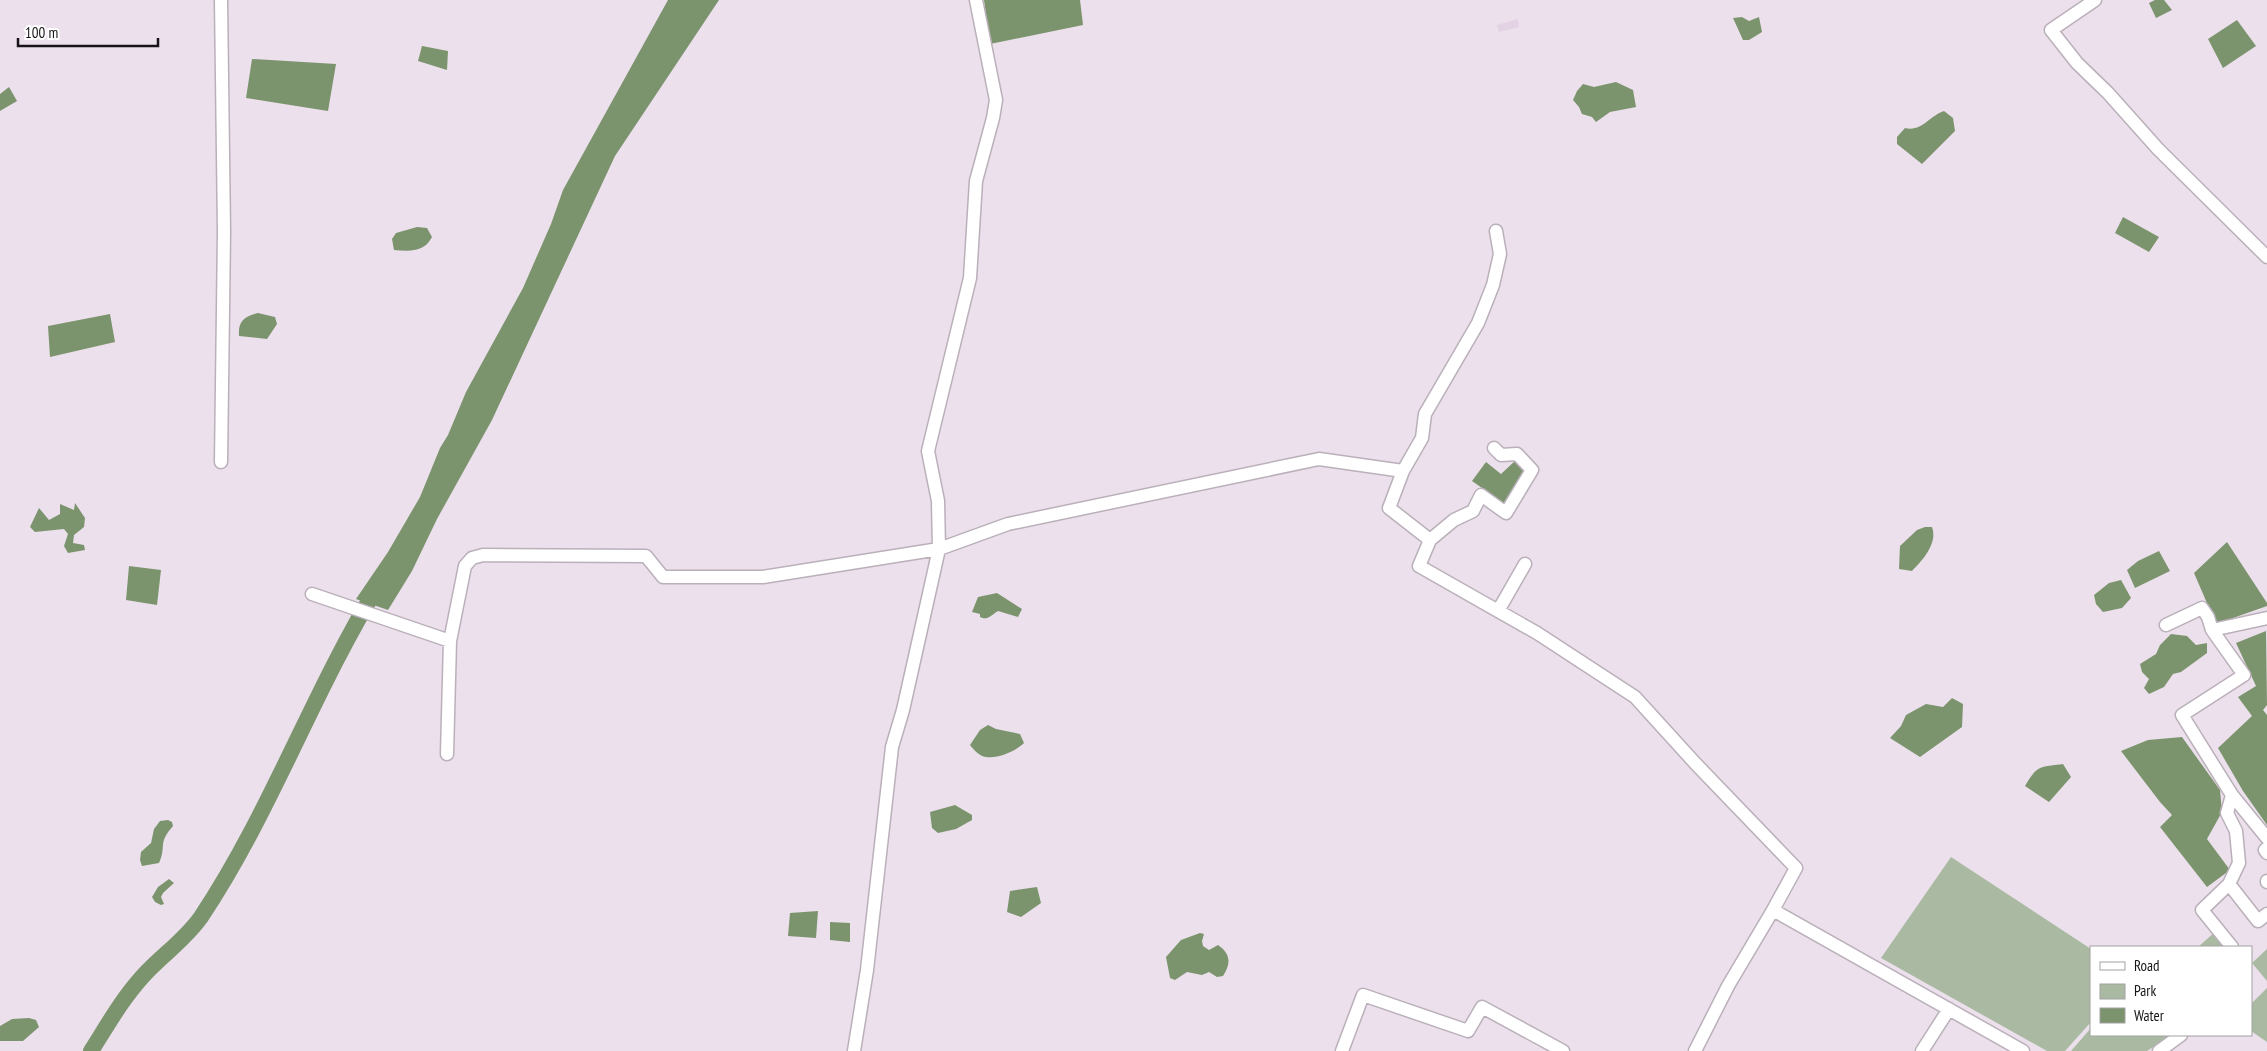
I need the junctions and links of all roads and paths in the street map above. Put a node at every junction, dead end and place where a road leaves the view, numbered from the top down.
1 (221, 0) edge
2 (976, 0) edge
3 (2095, 0) edge
4 (1496, 231) dead end
5 (2267, 257) edge
6 (1494, 448) dead end
7 (221, 462) dead end
8 (1403, 470) junction
9 (1430, 540) junction
10 (939, 549) junction
11 (1525, 564) dead end
12 (312, 594) dead end
13 (1498, 611) junction
14 (2267, 618) edge
15 (2166, 625) dead end
16 (2212, 630) junction
17 (450, 641) junction
18 (447, 754) dead end
19 (2232, 795) junction
20 (2267, 838) edge
21 (2267, 848) edge
22 (2267, 853) edge
23 (2229, 884) junction
24 (1773, 910) junction
25 (2267, 914) edge
26 (2231, 946) edge
27 (1949, 1009) junction
28 (2180, 1036) edge
29 (854, 1051) edge
30 (1342, 1051) edge
31 (1563, 1051) edge
32 (1695, 1051) edge
33 (1922, 1051) edge
34 (2023, 1051) edge
35 (2160, 1051) edge

1 - 7 street
2 - 10 street
3 - 5 street
4 - 8 street
6 - 9 street
8 - 9 street
8 - 10 street
9 - 13 street
10 - 17 street
10 - 29 street
11 - 13 street
12 - 17 street
13 - 24 street
14 - 16 street
15 - 16 street
16 - 19 street
17 - 18 street
19 - 20 street
19 - 23 street
21 - 22 street
23 - 25 street
23 - 26 street
24 - 27 street
24 - 32 street
27 - 33 street
27 - 34 street
28 - 35 street
30 - 31 street

